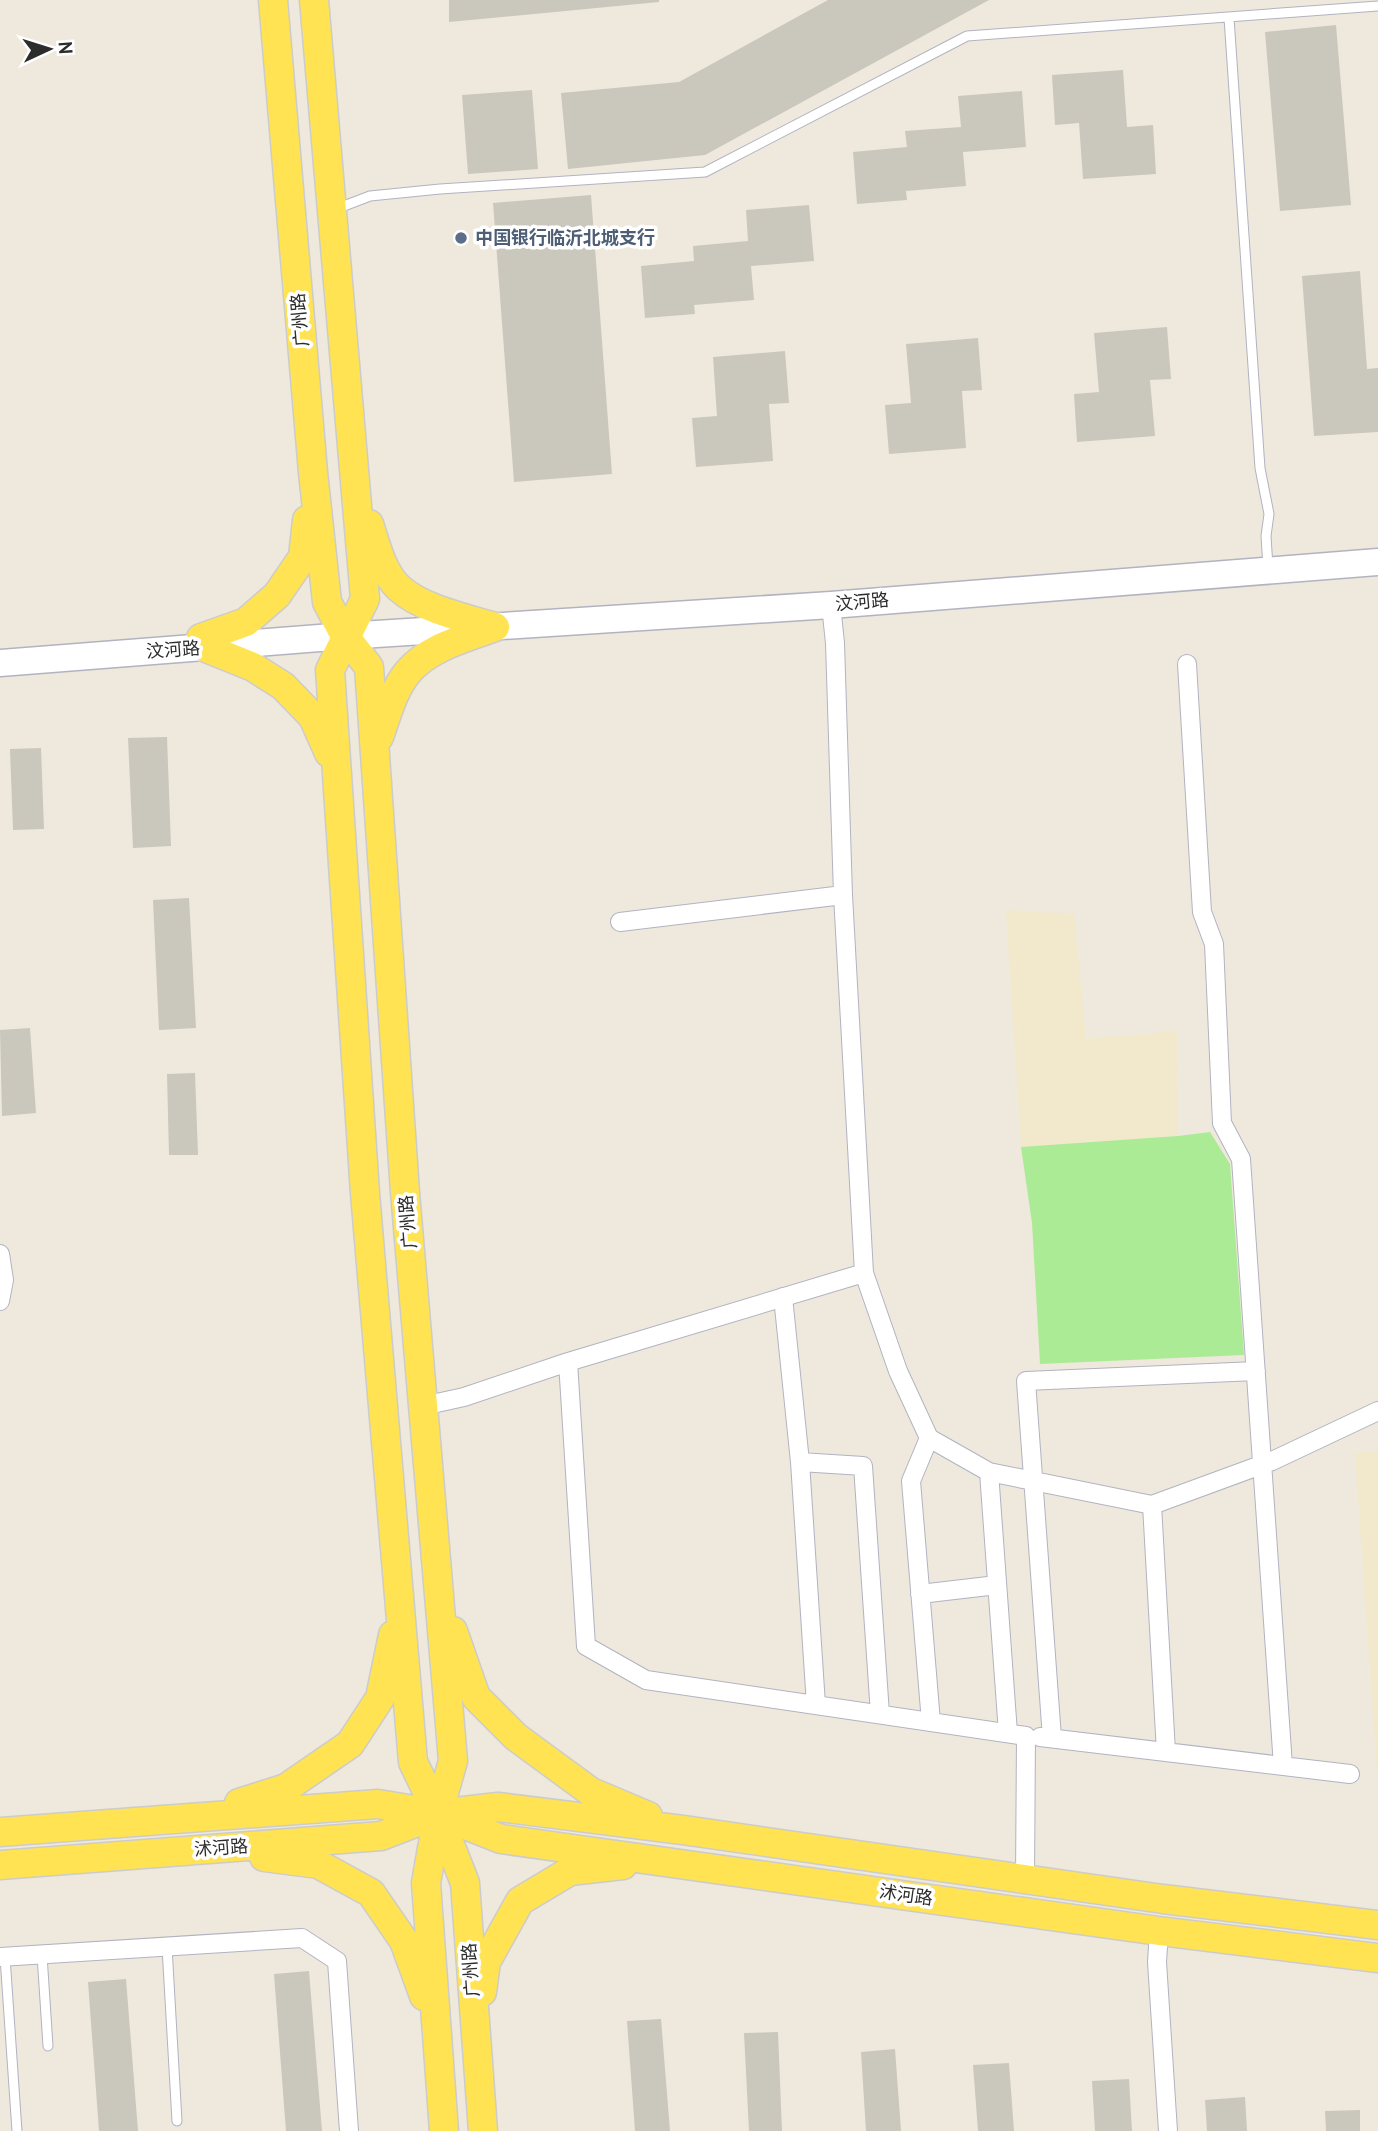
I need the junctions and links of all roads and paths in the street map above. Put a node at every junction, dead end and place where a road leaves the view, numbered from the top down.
1 (273, 0) edge
2 (314, 0) edge
3 (1378, 6) edge
4 (1229, 18) junction
5 (330, 211) junction
6 (313, 472) junction
7 (354, 475) junction
8 (1378, 562) edge
9 (1268, 571) junction
10 (831, 605) junction
11 (495, 627) junction
12 (345, 636) junction
13 (203, 643) junction
14 (0, 653) edge
15 (0, 663) edge
16 (1187, 664) dead end
17 (375, 749) junction
18 (336, 769) junction
19 (844, 895) junction
20 (620, 922) dead end
21 (0, 1254) edge
22 (864, 1273) junction
23 (783, 1297) junction
24 (0, 1301) edge
25 (568, 1362) junction
26 (1256, 1371) junction
27 (424, 1406) junction
28 (1378, 1411) edge
29 (929, 1438) junction
30 (800, 1462) junction
31 (1262, 1465) junction
32 (989, 1472) junction
33 (1033, 1481) junction
34 (1152, 1504) junction
35 (997, 1585) junction
36 (439, 1592) junction
37 (920, 1594) junction
38 (400, 1602) junction
39 (816, 1705) junction
40 (880, 1714) junction
41 (931, 1722) junction
42 (1008, 1733) junction
43 (1026, 1735) junction
44 (1052, 1738) junction
45 (1166, 1752) junction
46 (1283, 1766) junction
47 (1350, 1774) dead end
48 (438, 1814) junction
49 (195, 1817) junction
50 (683, 1830) junction
51 (0, 1832) edge
52 (205, 1849) junction
53 (665, 1860) junction
54 (0, 1865) edge
55 (1025, 1879) junction
56 (1378, 1925) edge
57 (1159, 1931) junction
58 (167, 1947) junction
59 (42, 1955) junction
60 (3, 1957) edge
61 (1378, 1958) edge
62 (436, 2028) junction
63 (476, 2040) junction
64 (48, 2046) dead end
65 (177, 2121) dead end
66 (17, 2131) edge
67 (349, 2131) edge
68 (444, 2131) edge
69 (483, 2131) edge
70 (1168, 2131) edge

1 - 6 main road, 广州路
2 - 5 main road, 广州路
3 - 4 lane
4 - 5 lane
4 - 9 lane
5 - 7 main road, 广州路
6 - 12 main road, 广州路
6 - 13 main road
7 - 11 main road
7 - 12 main road, 广州路
8 - 9 street, 汶河路
9 - 10 street, 汶河路
10 - 11 street, 汶河路
10 - 19 street
11 - 12 street, 汶河路
11 - 17 main road
12 - 13 street, 汶河路
12 - 17 main road, 广州路
12 - 18 main road, 广州路
13 - 14 street, 汶河路
13 - 15 street, 汶河路
13 - 18 main road
16 - 26 street
17 - 27 main road, 广州路
18 - 38 main road, 广州路
19 - 20 street
19 - 22 street
21 - 24 street
22 - 23 street
22 - 29 street
23 - 25 street
23 - 30 street
25 - 27 street
25 - 39 street
26 - 31 street
26 - 33 street
27 - 36 main road, 广州路
28 - 31 street
29 - 32 street
29 - 37 street
30 - 39 street
30 - 40 street
31 - 34 street
31 - 46 street
32 - 33 street
32 - 35 street
33 - 34 street
33 - 44 street
34 - 45 street
35 - 37 street
35 - 42 street
36 - 48 main road, 广州路
36 - 50 main road
37 - 41 street
38 - 48 main road, 广州路
38 - 49 main road
39 - 40 street
40 - 41 street
41 - 42 street
42 - 43 street
43 - 44 street
43 - 55 street
44 - 45 street
45 - 46 street
46 - 47 street
48 - 49 main road, 沭河路
48 - 50 main road, 沭河路
48 - 52 main road, 沭河路
48 - 53 main road, 沭河路
48 - 62 main road, 广州路
48 - 63 main road, 广州路
49 - 51 main road, 沭河路
50 - 55 main road, 沭河路
52 - 54 main road, 沭河路
52 - 62 main road
53 - 57 main road, 沭河路
53 - 63 main road
55 - 56 main road, 沭河路
57 - 61 main road, 沭河路
57 - 70 street
58 - 59 street
58 - 65 lane
58 - 67 street
59 - 60 street
59 - 64 lane
60 - 66 lane
62 - 68 main road, 广州路
63 - 69 main road, 广州路

